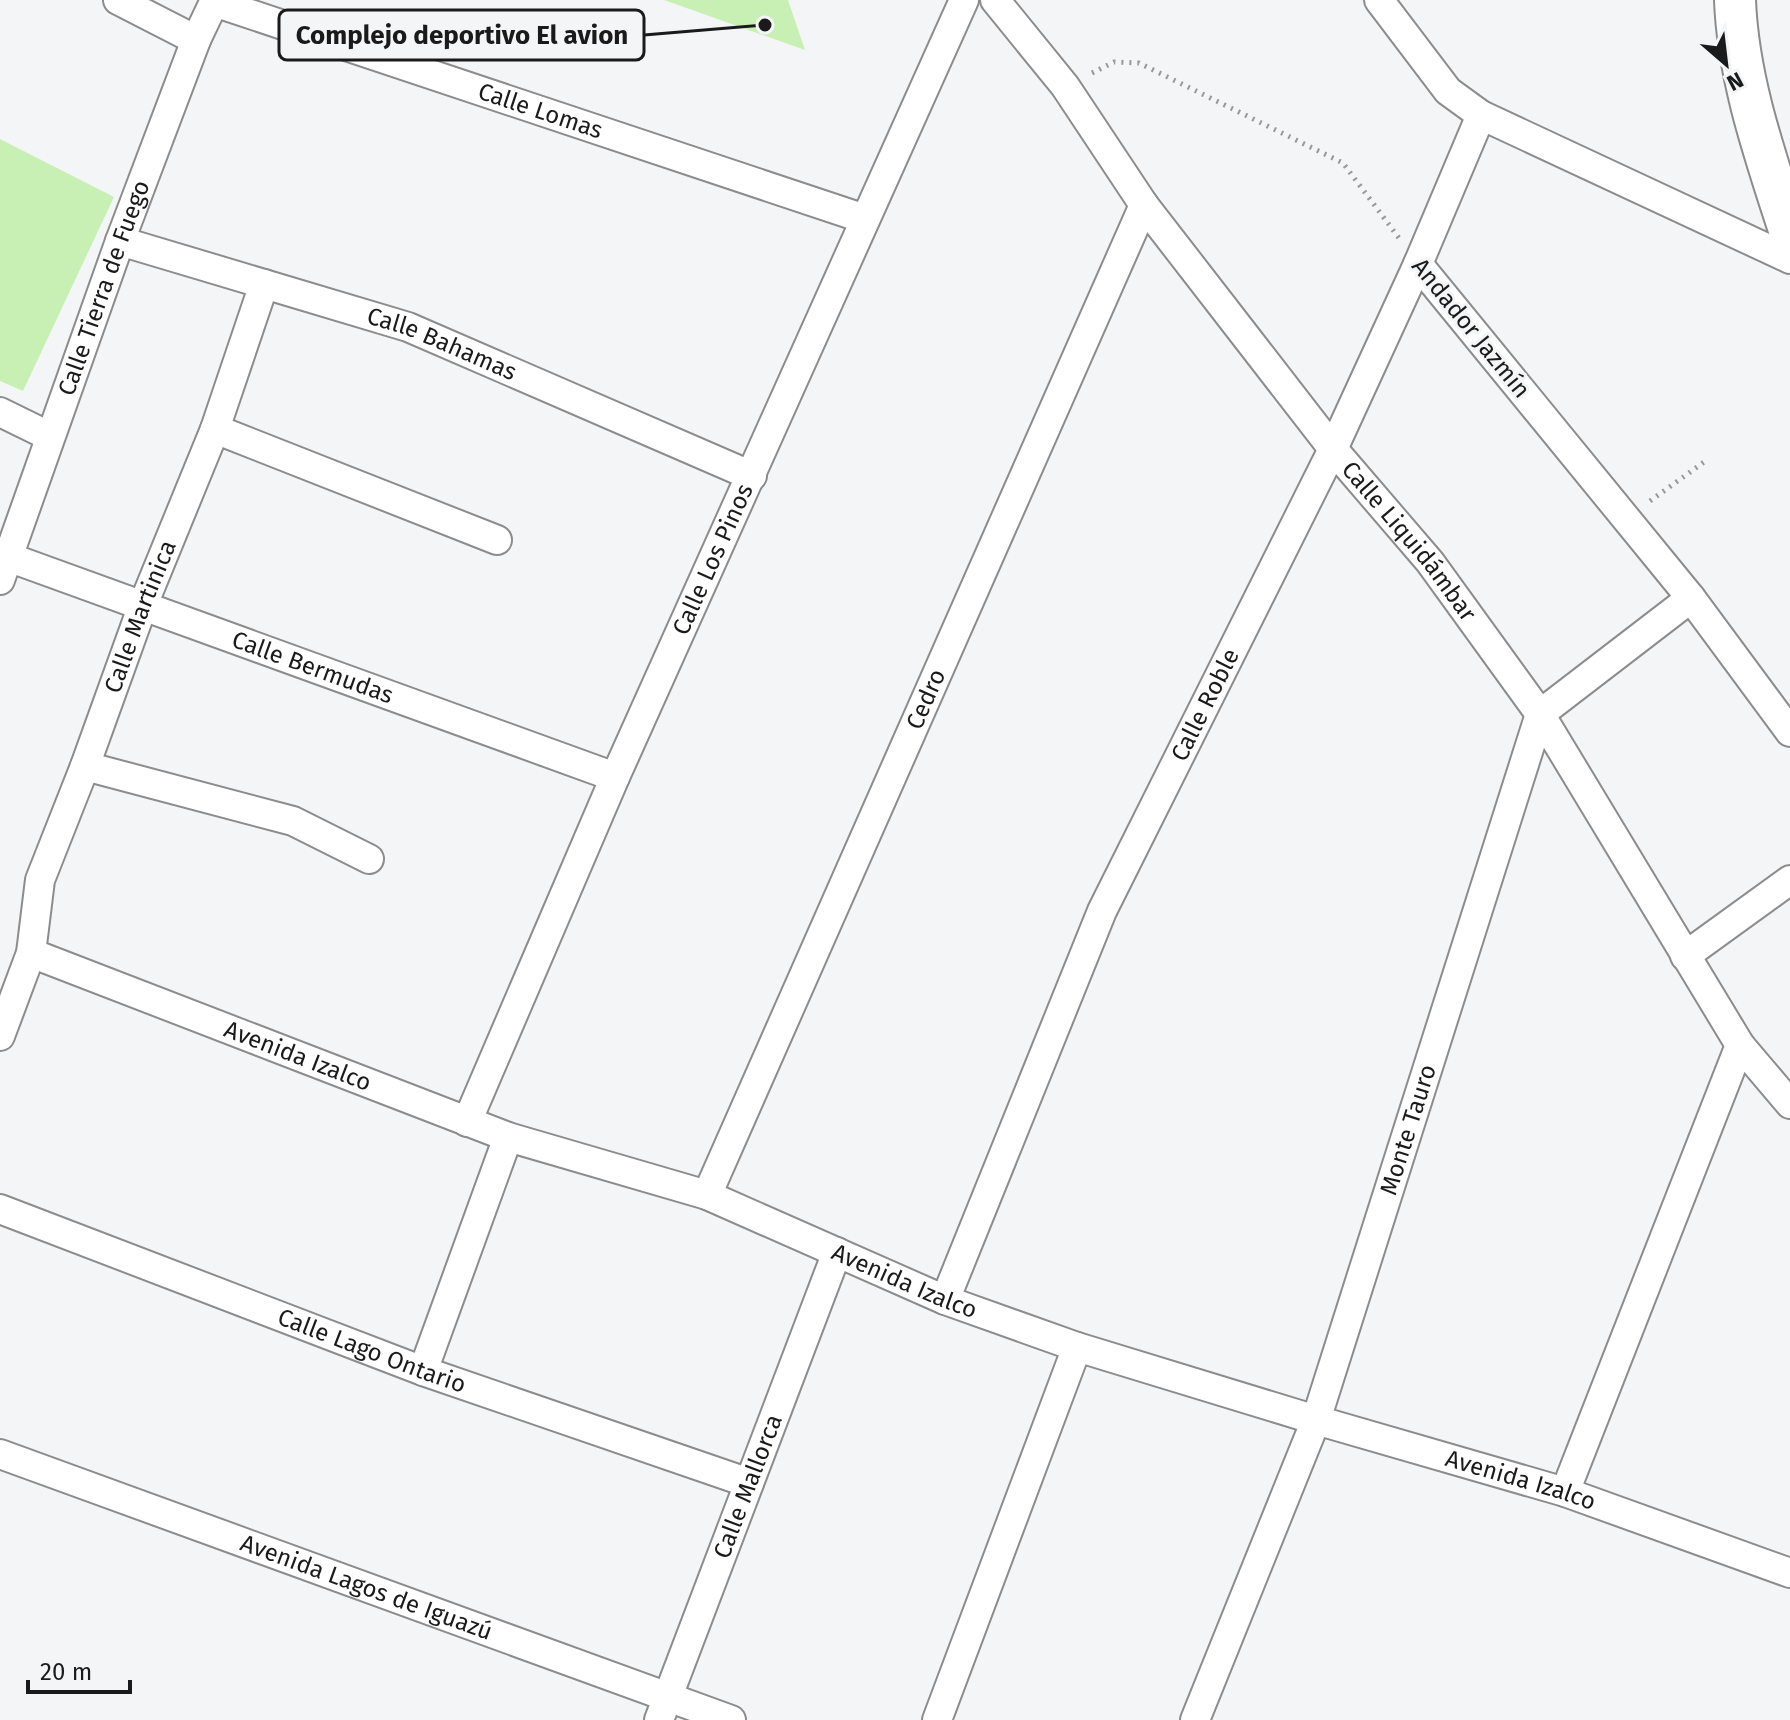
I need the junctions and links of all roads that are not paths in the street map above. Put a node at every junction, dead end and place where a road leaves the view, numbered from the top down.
1 (118, 0) edge
2 (964, 0) edge
3 (995, 0) edge
4 (1379, 0) edge
5 (1735, 0) edge
6 (214, 1) edge
7 (196, 40) junction
8 (1481, 115) junction
9 (1778, 156) edge
10 (1144, 205) junction
11 (865, 219) junction
12 (1790, 233) edge
13 (120, 241) junction
14 (1790, 259) edge
15 (1418, 264) junction
16 (264, 284) junction
17 (0, 412) edge
18 (215, 429) junction
19 (49, 436) junction
20 (1333, 449) junction
21 (752, 476) junction
22 (497, 540) dead end
23 (4, 568) edge
24 (1691, 598) junction
25 (143, 605) junction
26 (1540, 714) junction
27 (1790, 732) edge
28 (85, 766) junction
29 (615, 777) junction
30 (369, 859) dead end
31 (1790, 880) edge
32 (31, 953) junction
33 (1685, 956) junction
34 (0, 1036) edge
35 (1740, 1045) junction
36 (1790, 1104) edge
37 (467, 1122) junction
38 (508, 1137) junction
39 (707, 1195) junction
40 (0, 1209) edge
41 (837, 1252) junction
42 (945, 1300) junction
43 (1077, 1347) junction
44 (423, 1371) junction
45 (1316, 1420) junction
46 (0, 1454) edge
47 (749, 1483) junction
48 (1565, 1492) junction
49 (1790, 1573) edge
50 (663, 1709) edge
51 (731, 1720) edge
52 (937, 1720) edge
53 (1195, 1720) edge

1 - 7 street
2 - 11 street, Calle Los Pinos
3 - 10 street, Calle Liquidámbar
4 - 8 street
5 - 9 main road
6 - 7 street, Calle Tierra de Fuego
6 - 11 street, Calle Lomas
7 - 13 street, Calle Tierra de Fuego
8 - 14 street
8 - 15 street, Calle Roble
9 - 12 main road
10 - 20 street, Calle Liquidámbar
10 - 39 street, Cedro
11 - 21 street, Calle Los Pinos
13 - 16 street, Calle Bahamas
13 - 19 street, Calle Tierra de Fuego
15 - 20 street, Calle Roble
15 - 24 street, Andador Jazmín
16 - 18 street, Calle Martinica
16 - 21 street, Calle Bahamas
17 - 19 street
18 - 22 street
18 - 25 street, Calle Martinica
19 - 23 street, Calle Tierra de Fuego
20 - 26 street, Calle Liquidámbar
20 - 42 street, Calle Roble
21 - 29 street, Calle Los Pinos
23 - 25 street, Calle Bermudas
24 - 26 street
24 - 27 street, Andador Jazmín
25 - 28 street, Calle Martinica
25 - 29 street, Calle Bermudas
26 - 33 street, Calle Liquidámbar
26 - 45 street, Monte Tauro
28 - 30 street
28 - 32 street, Calle Martinica
29 - 37 street, Calle Los Pinos
31 - 33 street
32 - 34 street, Calle Martinica
32 - 37 street, Avenida Izalco
33 - 35 street, Calle Liquidámbar
35 - 36 street, Calle Liquidámbar
35 - 48 street
37 - 38 street, Avenida Izalco
38 - 39 street, Avenida Izalco
38 - 44 street
39 - 41 street, Avenida Izalco
40 - 44 street, Calle Lago Ontario
41 - 42 street, Avenida Izalco
41 - 47 street, Calle Mallorca
42 - 43 street, Avenida Izalco
43 - 45 street, Avenida Izalco
43 - 52 street
44 - 47 street, Calle Lago Ontario
45 - 48 street, Avenida Izalco
45 - 53 street, Monte Tauro
46 - 50 street, Avenida Lagos de Iguazú
47 - 50 street, Calle Mallorca
48 - 49 street, Avenida Izalco
50 - 51 street, Avenida Lagos de Iguazú

